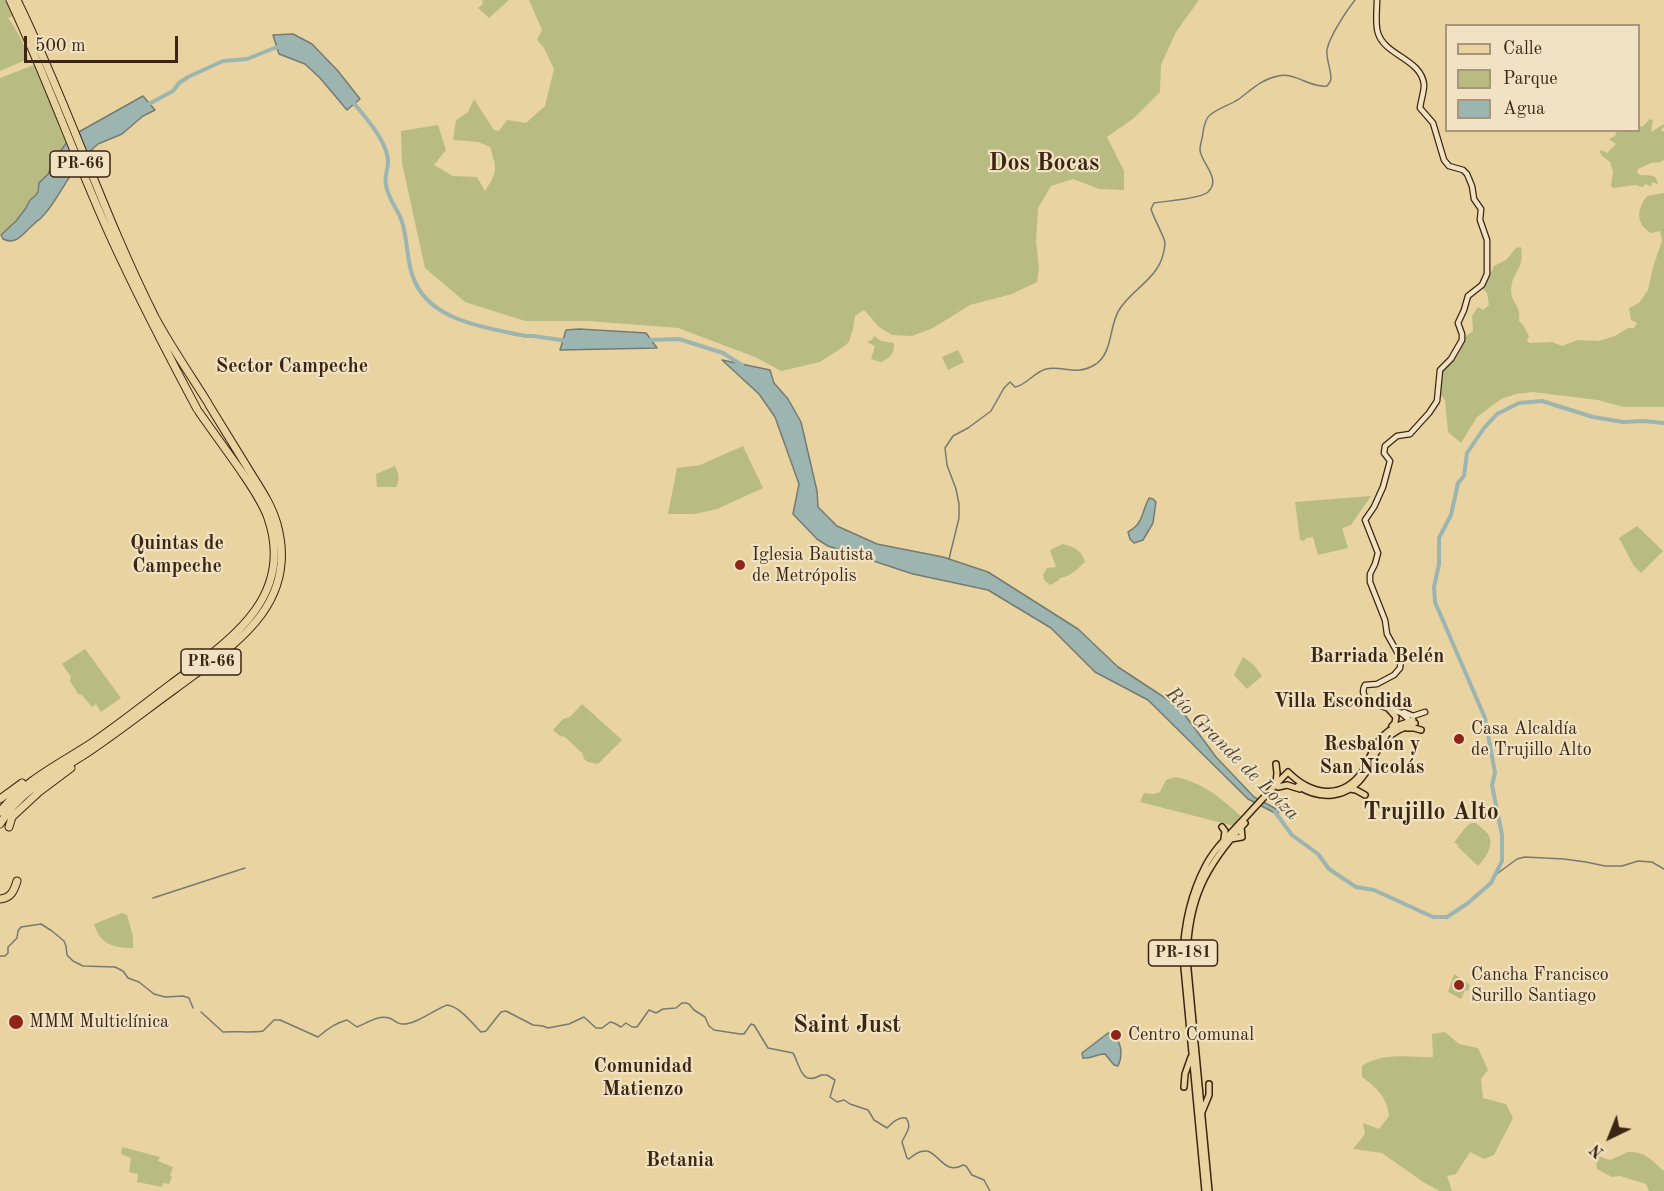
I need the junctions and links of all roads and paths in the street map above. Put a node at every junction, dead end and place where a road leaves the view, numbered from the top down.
1 (1377, 0) edge
2 (13, 1) edge
3 (104, 214) junction
4 (1386, 707) junction
5 (1404, 712) junction
6 (1425, 712) dead end
7 (1413, 722) junction
8 (123, 727) junction
9 (1400, 729) junction
10 (1421, 730) dead end
11 (1383, 736) junction
12 (1276, 764) dead end
13 (1361, 779) junction
14 (1276, 787) junction
15 (1348, 789) junction
16 (0, 791) edge
17 (1310, 791) junction
18 (0, 799) edge
19 (10, 799) junction
20 (0, 812) edge
21 (0, 824) edge
22 (1242, 825) junction
23 (9, 827) dead end
24 (1222, 827) dead end
25 (1227, 840) junction
26 (17, 881) dead end
27 (0, 899) edge
28 (1183, 957) junction
29 (1180, 970) dead end
30 (1192, 1016) junction
31 (1198, 1029) dead end
32 (1192, 1053) junction
33 (1209, 1084) dead end
34 (1184, 1087) dead end
35 (1202, 1113) junction
36 (1207, 1191) edge

1 - 4 main road
2 - 3 highway, PR-66
3 - 8 highway, PR-66
3 - 19 highway, PR-66
4 - 5 main road
4 - 7 main road
4 - 11 main road
5 - 6 main road
5 - 7 main road
7 - 9 main road
7 - 11 main road
8 - 19 highway, PR-66
8 - 23 highway
9 - 10 main road
9 - 13 main road
11 - 17 main road
12 - 14 main road
13 - 15 main road
13 - 15 main road
14 - 17 main road
14 - 17 main road, PR-181
14 - 22 main road, PR-181
15 - 17 main road
16 - 19 highway
18 - 19 highway
19 - 20 highway, PR-66
19 - 21 highway, PR-66
22 - 25 main road, PR-181
22 - 25 main road
24 - 25 main road
25 - 28 main road, PR-181
25 - 30 main road, PR-181
26 - 27 highway
28 - 29 main road
28 - 32 main road, PR-181
30 - 31 main road
30 - 35 main road, PR-181
32 - 34 main road
32 - 36 main road, PR-181
33 - 35 main road
35 - 36 main road, PR-181

